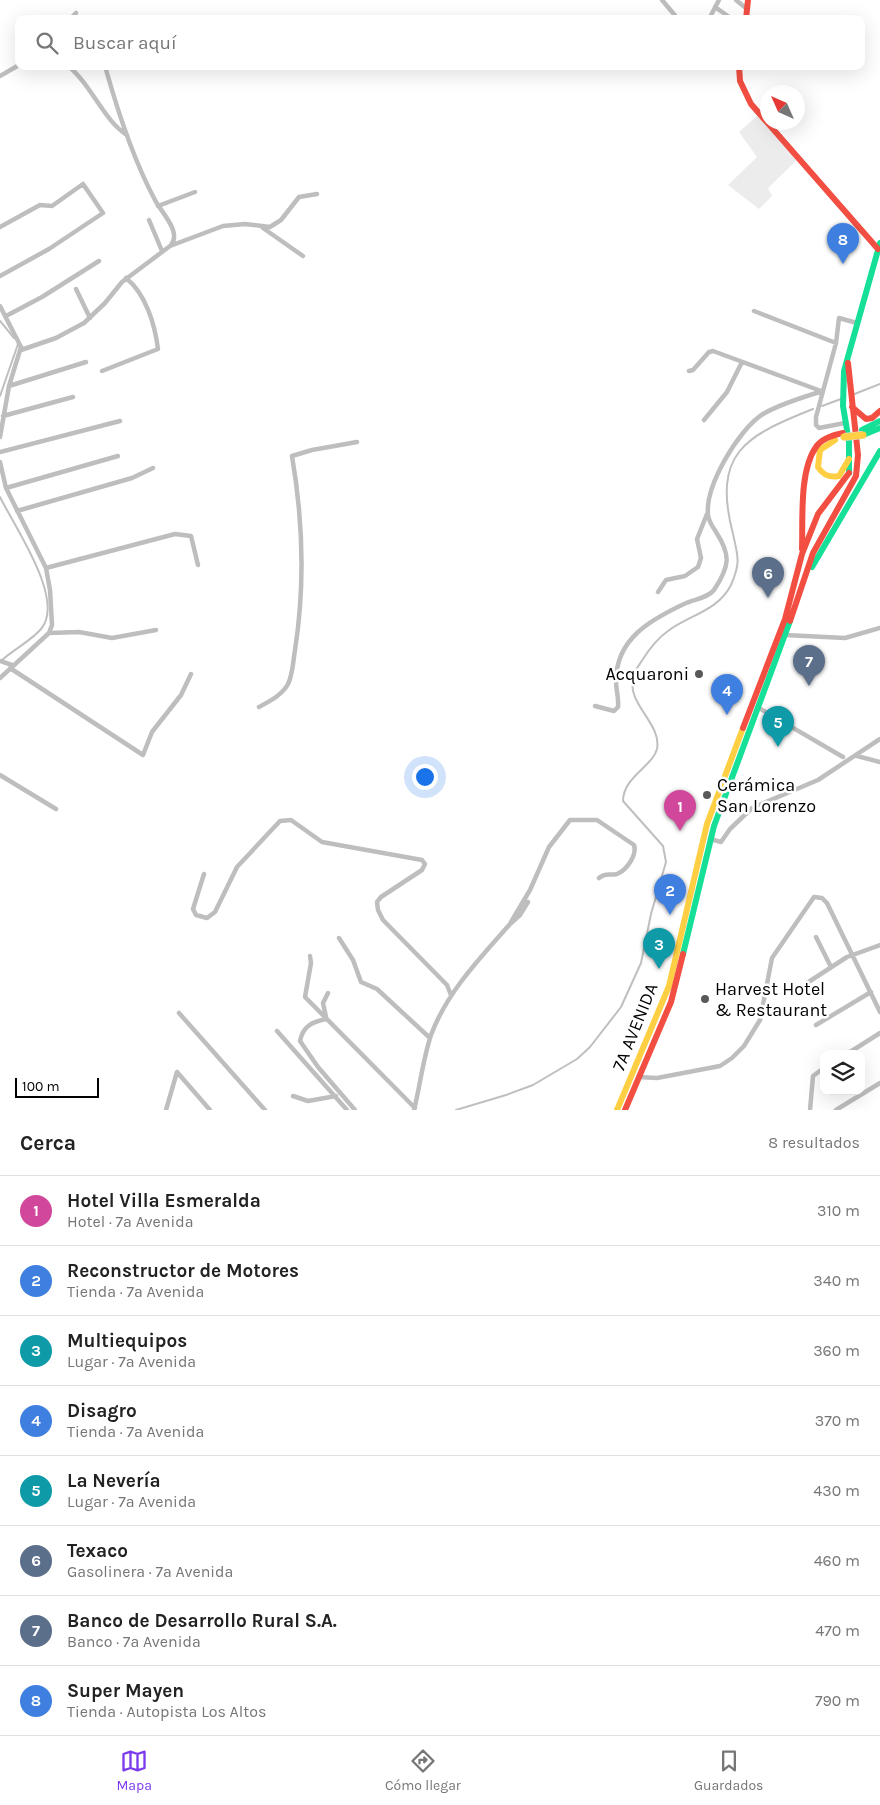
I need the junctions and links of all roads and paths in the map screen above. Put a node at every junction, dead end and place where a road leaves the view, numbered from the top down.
1 (662, 0) edge
2 (719, 0) edge
3 (736, 0) edge
4 (748, 0) edge
5 (715, 7) junction
6 (747, 8) junction
7 (675, 15) edge
8 (711, 15) edge
9 (726, 15) edge
10 (746, 15) edge
11 (15, 67) edge
12 (72, 70) edge
13 (105, 70) edge
14 (739, 70) edge
15 (0, 76) edge
16 (128, 135) junction
17 (195, 192) dead end
18 (316, 194) dead end
19 (158, 206) junction
20 (149, 220) dead end
21 (260, 226) junction
22 (0, 227) edge
23 (170, 246) junction
24 (879, 246) edge
25 (162, 251) junction
26 (303, 256) dead end
27 (99, 261) dead end
28 (0, 276) edge
29 (126, 278) junction
30 (76, 289) dead end
31 (0, 306) edge
32 (754, 311) dead end
33 (6, 316) junction
34 (90, 318) junction
35 (857, 323) junction
36 (836, 342) junction
37 (21, 350) junction
38 (848, 358) junction
39 (86, 362) dead end
40 (742, 362) junction
41 (102, 371) dead end
42 (689, 371) dead end
43 (9, 386) junction
44 (823, 391) junction
45 (72, 397) dead end
46 (851, 405) junction
47 (880, 412) edge
48 (3, 416) junction
49 (704, 420) dead end
50 (120, 421) dead end
51 (880, 421) edge
52 (845, 423) junction
53 (880, 428) edge
54 (862, 433) junction
55 (843, 435) junction
56 (0, 437) edge
57 (357, 442) dead end
58 (880, 451) edge
59 (0, 452) edge
60 (118, 456) dead end
61 (850, 456) junction
62 (0, 462) edge
63 (153, 468) dead end
64 (6, 488) junction
65 (17, 511) junction
66 (708, 513) junction
67 (802, 554) junction
68 (198, 565) dead end
69 (46, 568) junction
70 (807, 576) junction
71 (658, 592) dead end
72 (880, 628) edge
73 (156, 630) dead end
74 (49, 632) junction
75 (783, 634) junction
76 (2, 663) edge
77 (11, 667) junction
78 (190, 674) dead end
79 (0, 678) edge
80 (596, 706) dead end
81 (259, 708) dead end
82 (759, 708) junction
83 (880, 739) edge
84 (857, 756) junction
85 (844, 757) dead end
86 (880, 762) edge
87 (0, 775) edge
88 (56, 809) dead end
89 (707, 838) junction
90 (204, 874) dead end
91 (598, 878) dead end
92 (528, 902) dead end
93 (511, 922) junction
94 (816, 937) dead end
95 (339, 938) dead end
96 (880, 946) edge
97 (310, 956) dead end
98 (854, 956) junction
99 (831, 967) junction
100 (807, 984) dead end
101 (870, 992) junction
102 (328, 993) dead end
103 (451, 995) junction
104 (880, 1012) edge
105 (179, 1013) dead end
106 (326, 1019) junction
107 (816, 1025) dead end
108 (277, 1031) dead end
109 (880, 1033) edge
110 (430, 1038) junction
111 (853, 1050) edge
112 (820, 1071) edge
113 (640, 1077) junction
114 (880, 1083) edge
115 (293, 1096) dead end
116 (336, 1096) junction
117 (205, 1107) edge
118 (414, 1109) edge
119 (166, 1110) edge
120 (210, 1110) edge
121 (265, 1110) edge
122 (347, 1110) edge
123 (355, 1110) edge
124 (617, 1110) edge
125 (625, 1110) edge
126 (810, 1110) edge
127 (836, 1110) edge

1 - 7 street
2 - 5 street
3 - 6 street
4 - 6 main road
5 - 8 street
5 - 9 street
6 - 10 main road
11 - 15 street
12 - 16 street
13 - 16 street
14 - 24 main road
16 - 19 street
17 - 19 street
18 - 21 street
19 - 23 street
20 - 25 street
21 - 23 street
21 - 26 street
22 - 28 street
23 - 25 street
24 - 35 main road
25 - 29 street
27 - 33 street
29 - 34 street
29 - 41 street
30 - 34 street
31 - 33 street
32 - 36 street
33 - 37 street
34 - 37 street
35 - 36 street
35 - 38 main road
36 - 44 street
37 - 43 street
38 - 46 main road
38 - 52 main road
39 - 43 street
40 - 42 street
40 - 44 street
40 - 49 street
43 - 48 street
44 - 52 street
44 - 66 street
45 - 48 street
46 - 47 main road
46 - 70 main road
48 - 56 street
50 - 59 street
51 - 54 main road
52 - 61 main road
53 - 54 main road
54 - 55 main road, bridge
55 - 61 main road
55 - 67 main road
57 - 81 street
58 - 70 main road
60 - 64 street
61 - 67 main road
62 - 64 street
63 - 65 street
64 - 65 street
65 - 69 street
66 - 71 street
66 - 80 street
67 - 75 main road, 7A AVENIDA
68 - 69 street
69 - 74 street
70 - 75 main road, 7A AVENIDA
72 - 75 street
73 - 74 street
74 - 77 street
75 - 82 main road, 7A AVENIDA
75 - 89 main road, 7A AVENIDA
76 - 77 street
77 - 78 street
77 - 79 street
82 - 85 street
82 - 89 main road, 7A AVENIDA
83 - 84 street
84 - 86 street
84 - 89 street
87 - 88 street
89 - 113 main road, 7A AVENIDA
89 - 124 main road, 7A AVENIDA
90 - 103 street
91 - 93 street
92 - 93 street
93 - 103 street
94 - 99 street
95 - 110 street
96 - 98 street
97 - 106 street
98 - 99 street
98 - 101 street
98 - 113 street
99 - 100 street
101 - 104 street
101 - 107 street
102 - 106 street
103 - 110 street
105 - 121 street
106 - 118 street
106 - 123 street
108 - 116 street
109 - 111 street
110 - 118 street
112 - 126 street
113 - 125 main road, 7A AVENIDA
114 - 127 street
115 - 116 street
116 - 122 street
117 - 119 street
117 - 120 street

